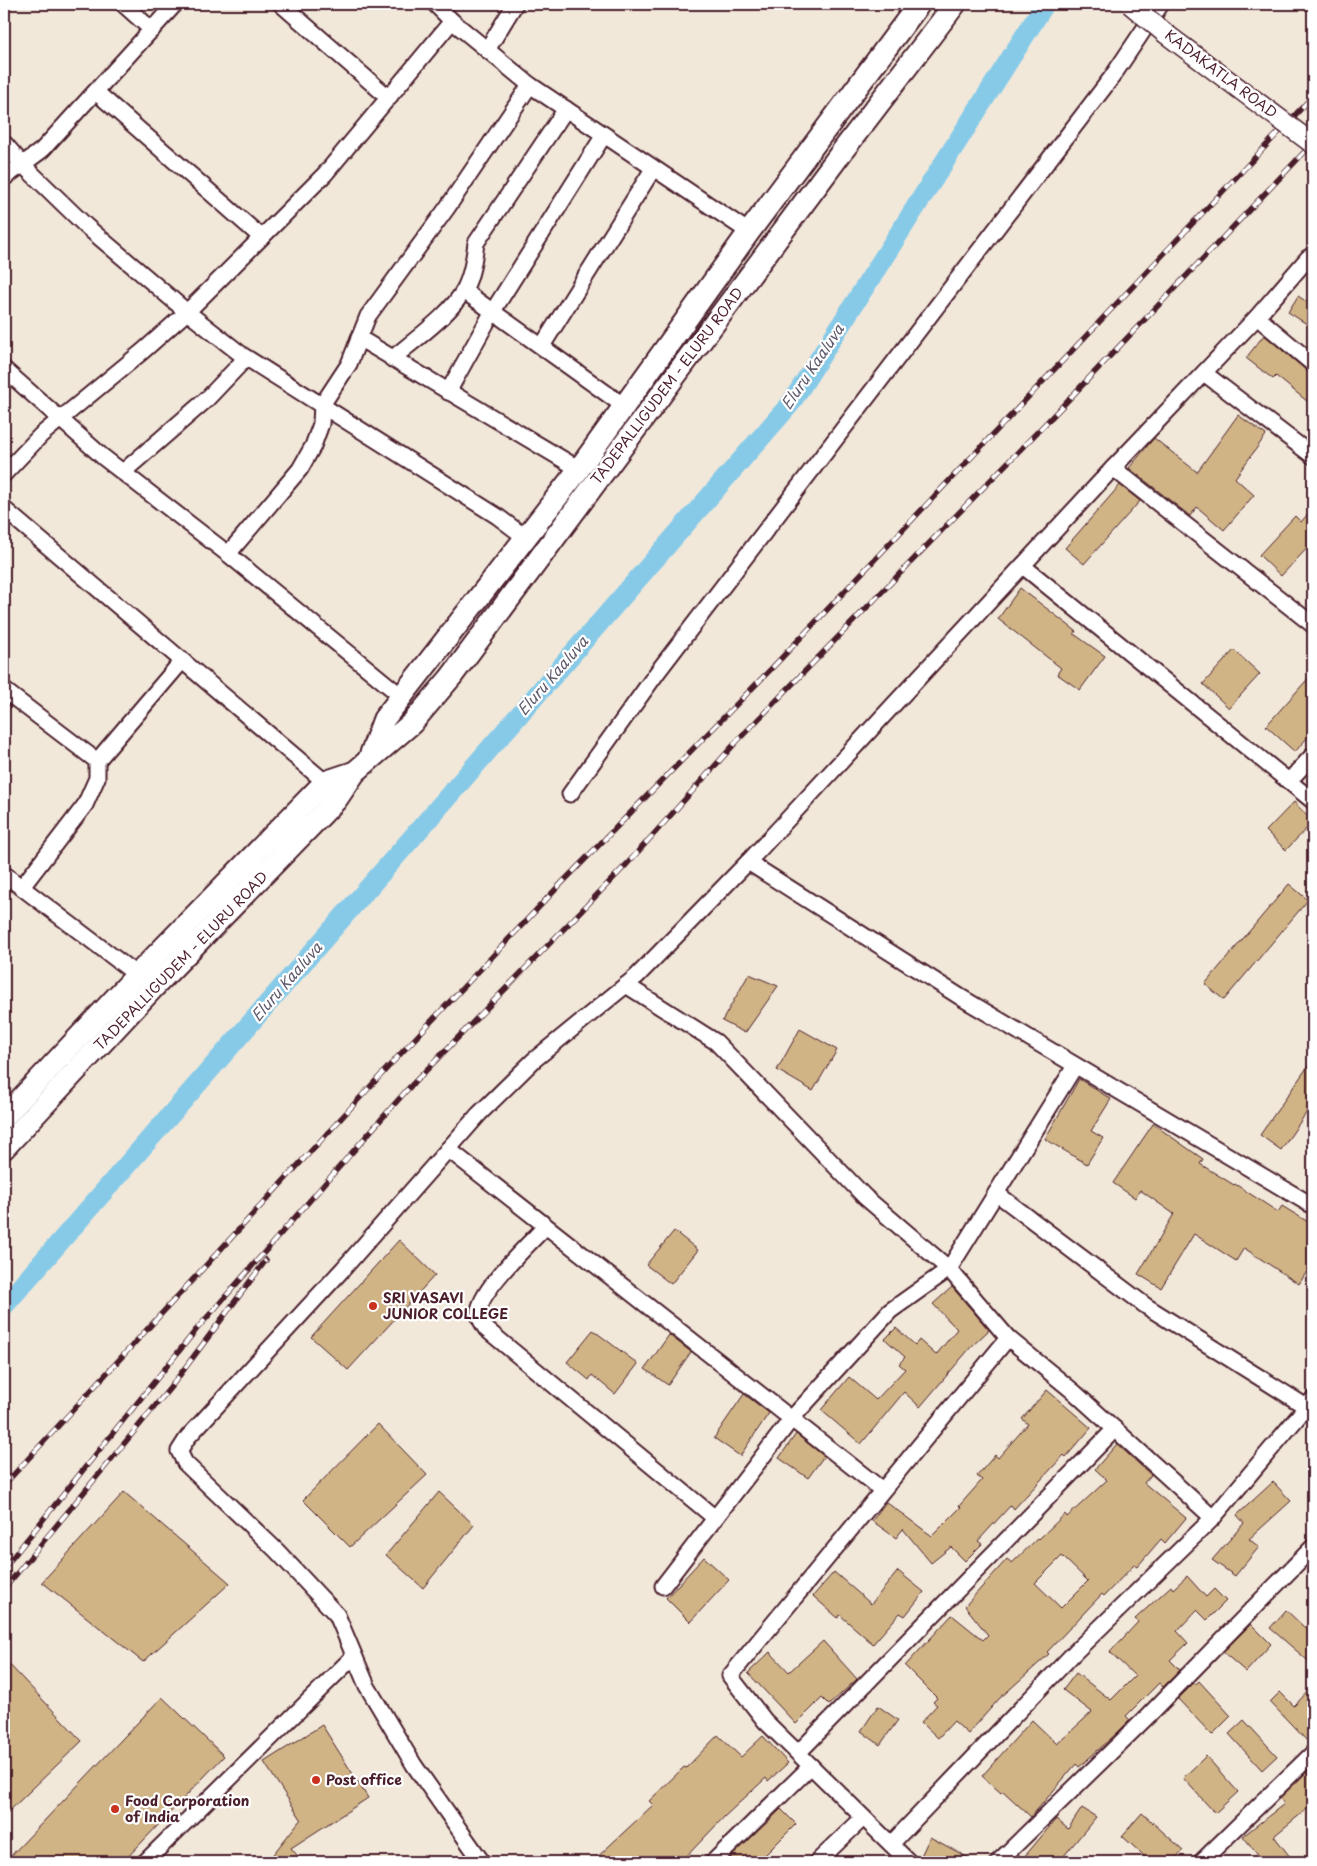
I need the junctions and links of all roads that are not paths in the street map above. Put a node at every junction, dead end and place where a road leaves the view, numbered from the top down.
1 (123, 4) edge
2 (175, 4) edge
3 (282, 4) edge
4 (435, 4) edge
5 (515, 4) edge
6 (919, 4) edge
7 (955, 4) edge
8 (1130, 4) edge
9 (1161, 4) edge
10 (452, 21) junction
11 (152, 30) junction
12 (487, 50) junction
13 (530, 85) junction
14 (96, 92) junction
15 (389, 98) junction
16 (566, 109) junction
17 (604, 135) junction
18 (4, 144) edge
19 (1313, 144) edge
20 (22, 164) junction
21 (653, 169) junction
22 (4, 178) edge
23 (749, 232) junction
24 (260, 236) junction
25 (1313, 255) edge
26 (464, 291) junction
27 (493, 311) junction
28 (187, 312) junction
29 (1258, 317) junction
30 (359, 338) junction
31 (542, 346) junction
32 (246, 358) junction
33 (392, 359) junction
34 (1313, 364) edge
35 (4, 368) edge
36 (1204, 372) junction
37 (448, 392) junction
38 (322, 405) junction
39 (624, 406) junction
40 (60, 420) junction
41 (1313, 456) edge
42 (1113, 468) junction
43 (579, 469) junction
44 (123, 472) junction
45 (4, 474) edge
46 (4, 509) edge
47 (525, 536) junction
48 (228, 554) junction
49 (1023, 566) junction
50 (1313, 625) edge
51 (182, 661) junction
52 (4, 690) edge
53 (402, 696) junction
54 (1313, 755) edge
55 (97, 761) junction
56 (362, 765) junction
57 (1289, 781) junction
58 (325, 782) junction
59 (570, 794) dead end
60 (1313, 801) edge
61 (748, 862) junction
62 (4, 874) edge
63 (22, 887) junction
64 (137, 975) junction
65 (626, 985) junction
66 (1075, 1066) junction
67 (4, 1117) edge
68 (4, 1148) edge
69 (448, 1149) junction
70 (996, 1193) junction
71 (1313, 1206) edge
72 (545, 1227) junction
73 (948, 1269) junction
74 (1008, 1338) junction
75 (1311, 1406) edge
76 (793, 1417) junction
77 (1116, 1429) junction
78 (882, 1490) junction
79 (715, 1518) junction
80 (1213, 1518) junction
81 (1313, 1547) edge
82 (663, 1586) dead end
83 (354, 1656) junction
84 (798, 1753) junction
85 (1313, 1753) edge
86 (811, 1766) junction
87 (863, 1818) junction
88 (890, 1844) junction
89 (145, 1862) edge
90 (482, 1862) edge
91 (712, 1862) edge
92 (817, 1862) edge
93 (910, 1862) edge
94 (998, 1862) edge
95 (1201, 1862) edge

1 - 11 street
2 - 11 street
3 - 15 street
4 - 10 street
5 - 12 street
6 - 23 main road, TADEPALLIGUDEM - ELURU ROAD
7 - 56 main road, TADEPALLIGUDEM - ELURU ROAD
8 - 19 street, KADAKATLA ROAD, bridge
9 - 59 street
10 - 12 street
10 - 15 street
11 - 14 street
12 - 13 street
13 - 16 street
13 - 30 street
14 - 20 street
14 - 24 street
15 - 24 street
16 - 17 street
16 - 26 street
17 - 21 street
17 - 27 street
18 - 20 street
20 - 22 street
20 - 28 street
21 - 23 street
21 - 31 street
23 - 39 main road, TADEPALLIGUDEM - ELURU ROAD
24 - 28 street
25 - 29 street
26 - 27 street
26 - 33 street
27 - 31 street
27 - 37 street
28 - 32 street
28 - 40 street
29 - 34 street
29 - 36 street
30 - 33 street
30 - 38 street
31 - 39 street
32 - 38 street
32 - 44 street
33 - 37 street
35 - 40 street
36 - 41 street
36 - 42 street
37 - 43 street
38 - 47 street
38 - 48 street
39 - 43 main road, TADEPALLIGUDEM - ELURU ROAD
40 - 44 street
40 - 45 street
42 - 49 street
42 - 50 street
43 - 47 main road, TADEPALLIGUDEM - ELURU ROAD
44 - 48 street
46 - 51 street
47 - 53 main road, TADEPALLIGUDEM - ELURU ROAD
48 - 53 street
49 - 57 street
49 - 61 street
51 - 55 street
51 - 58 street
52 - 55 street
53 - 56 main road, TADEPALLIGUDEM - ELURU ROAD
54 - 57 street
55 - 63 street
56 - 58 main road, TADEPALLIGUDEM - ELURU ROAD
56 - 68 main road, TADEPALLIGUDEM - ELURU ROAD
57 - 60 street
58 - 64 main road, TADEPALLIGUDEM - ELURU ROAD
61 - 65 street
61 - 66 street
62 - 63 street
63 - 64 street
64 - 67 main road, TADEPALLIGUDEM - ELURU ROAD
65 - 69 street
65 - 73 street
66 - 70 street
66 - 71 street
69 - 72 street
69 - 83 street
70 - 73 street
70 - 75 street
72 - 76 street
72 - 79 street
73 - 74 street
73 - 76 street
74 - 77 street
74 - 78 street
75 - 80 street
76 - 78 street
76 - 79 street
77 - 80 street
77 - 84 street
78 - 84 street
79 - 82 street
80 - 88 street
81 - 94 street
83 - 89 street
83 - 90 street
84 - 86 street
85 - 95 street
86 - 87 street
86 - 91 street
87 - 88 street
87 - 92 street
88 - 93 street

